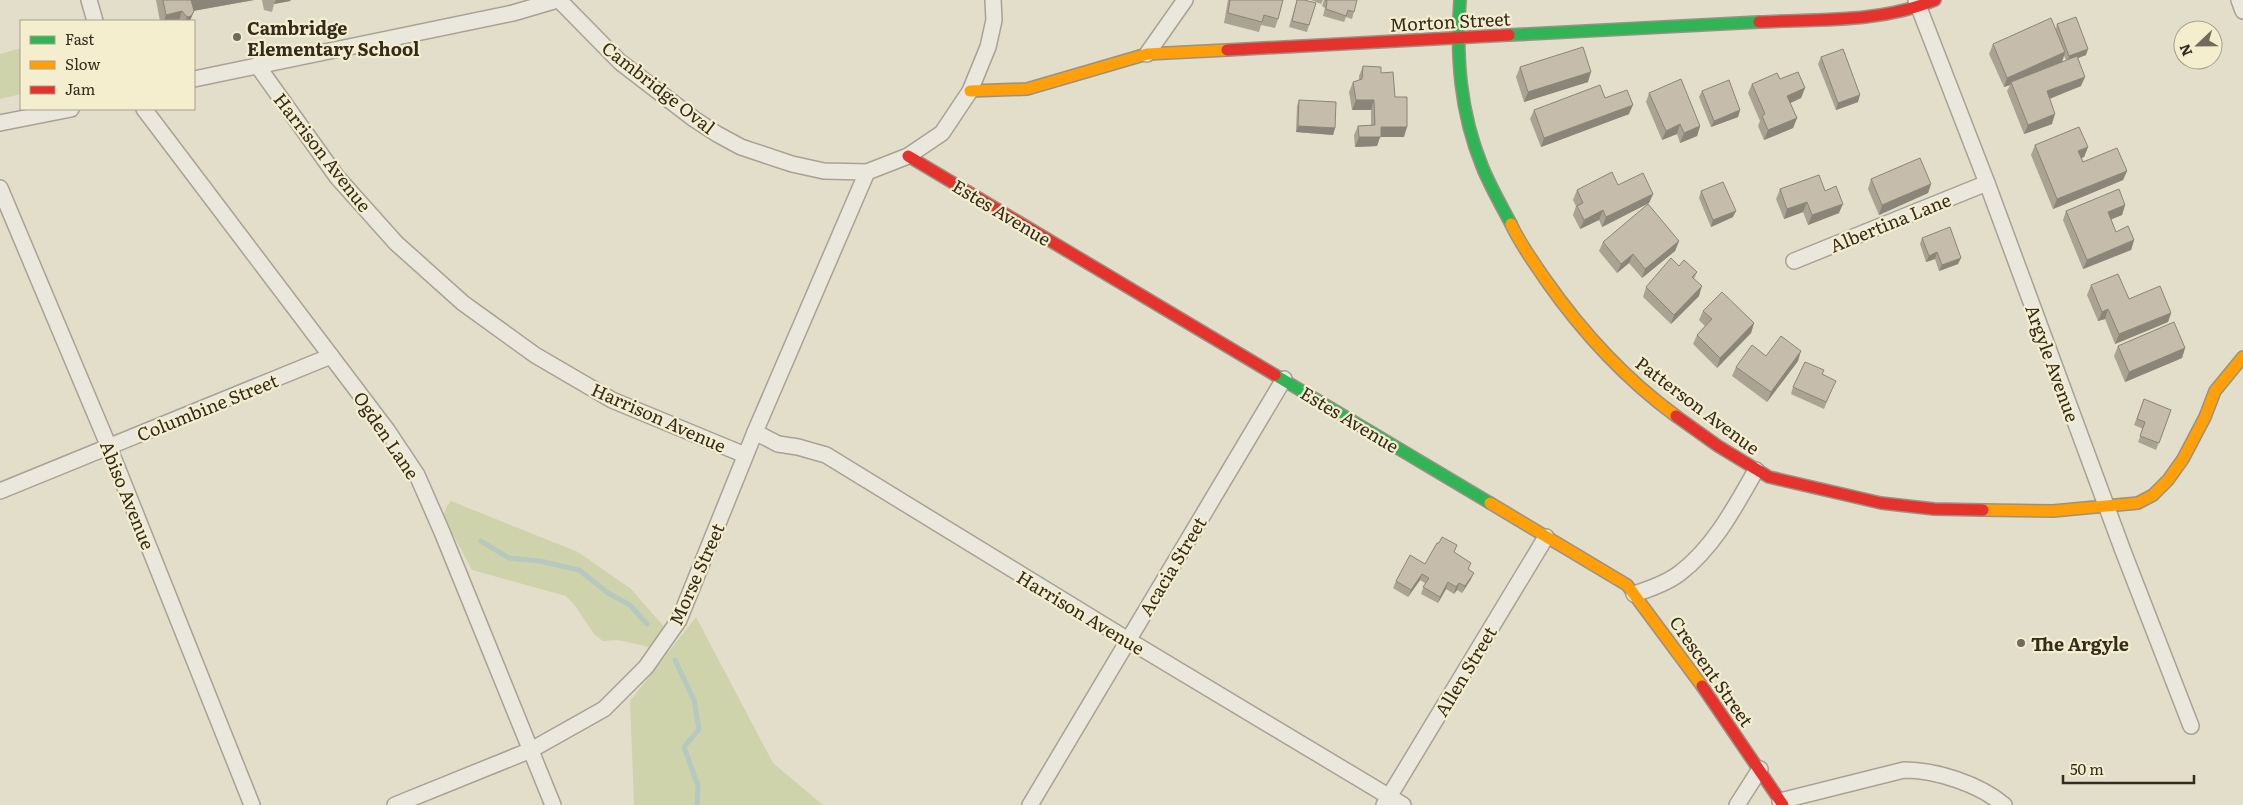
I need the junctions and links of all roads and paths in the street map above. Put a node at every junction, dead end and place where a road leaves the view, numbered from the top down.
1 (89, 0) edge
2 (558, 0) edge
3 (993, 0) edge
4 (1185, 0) edge
5 (1460, 0) edge
6 (1935, 0) edge
7 (2239, 0) edge
8 (1917, 3) edge
9 (2243, 11) edge
10 (95, 20) edge
11 (1457, 38) junction
12 (1147, 54) junction
13 (257, 66) junction
14 (195, 79) edge
15 (970, 91) junction
16 (66, 110) edge
17 (145, 110) edge
18 (0, 123) edge
19 (908, 156) junction
20 (867, 172) junction
21 (1987, 183) junction
22 (0, 188) edge
23 (1794, 261) dead end
24 (331, 356) junction
25 (2243, 357) edge
26 (1284, 379) junction
27 (755, 432) junction
28 (109, 447) junction
29 (746, 455) junction
30 (1756, 470) junction
31 (0, 491) edge
32 (2106, 505) junction
33 (1546, 537) junction
34 (1634, 594) junction
35 (1128, 640) junction
36 (2191, 726) dead end
37 (531, 750) junction
38 (1760, 769) junction
39 (1386, 801) edge
40 (1782, 803) edge
41 (252, 805) edge
42 (395, 805) edge
43 (553, 805) edge
44 (1030, 805) edge
45 (1403, 805) edge
46 (1737, 805) edge
47 (2004, 805) edge

1 - 10 street
2 - 13 street
2 - 20 street, Cambridge Oval
3 - 15 street, Cambridge Oval
4 - 12 street
5 - 11 street, Patterson Avenue
6 - 8 street, Morton Street
7 - 9 street
8 - 11 street, Morton Street
8 - 21 street, Argyle Avenue
11 - 12 street, Morton Street
11 - 30 street, Patterson Avenue
12 - 15 street, Morton Street
13 - 14 street
13 - 29 street, Harrison Avenue
15 - 19 street, Cambridge Oval
16 - 18 street
17 - 24 street, Ogden Lane
19 - 20 street, Cambridge Oval
19 - 26 street, Estes Avenue
20 - 27 street
21 - 23 street, Albertina Lane
21 - 32 street, Argyle Avenue
22 - 28 street, Abiso Avenue
24 - 28 street, Columbine Street
24 - 37 street, Ogden Lane
25 - 32 street, Patterson Avenue
26 - 33 street, Estes Avenue
26 - 35 street, Acacia Street
27 - 29 street, Morse Street
27 - 35 street, Harrison Avenue
28 - 31 street, Columbine Street
28 - 41 street, Abiso Avenue
29 - 37 street, Morse Street
30 - 32 street, Patterson Avenue
30 - 34 street
32 - 36 street, Argyle Avenue
33 - 34 street, Estes Avenue
33 - 39 street, Allen Street
34 - 38 street, Crescent Street
35 - 39 street, Harrison Avenue
35 - 44 street, Acacia Street
37 - 42 street, Morse Street
37 - 43 street, Ogden Lane
38 - 40 street, Crescent Street
38 - 46 street
39 - 45 street, Harrison Avenue
40 - 47 street

